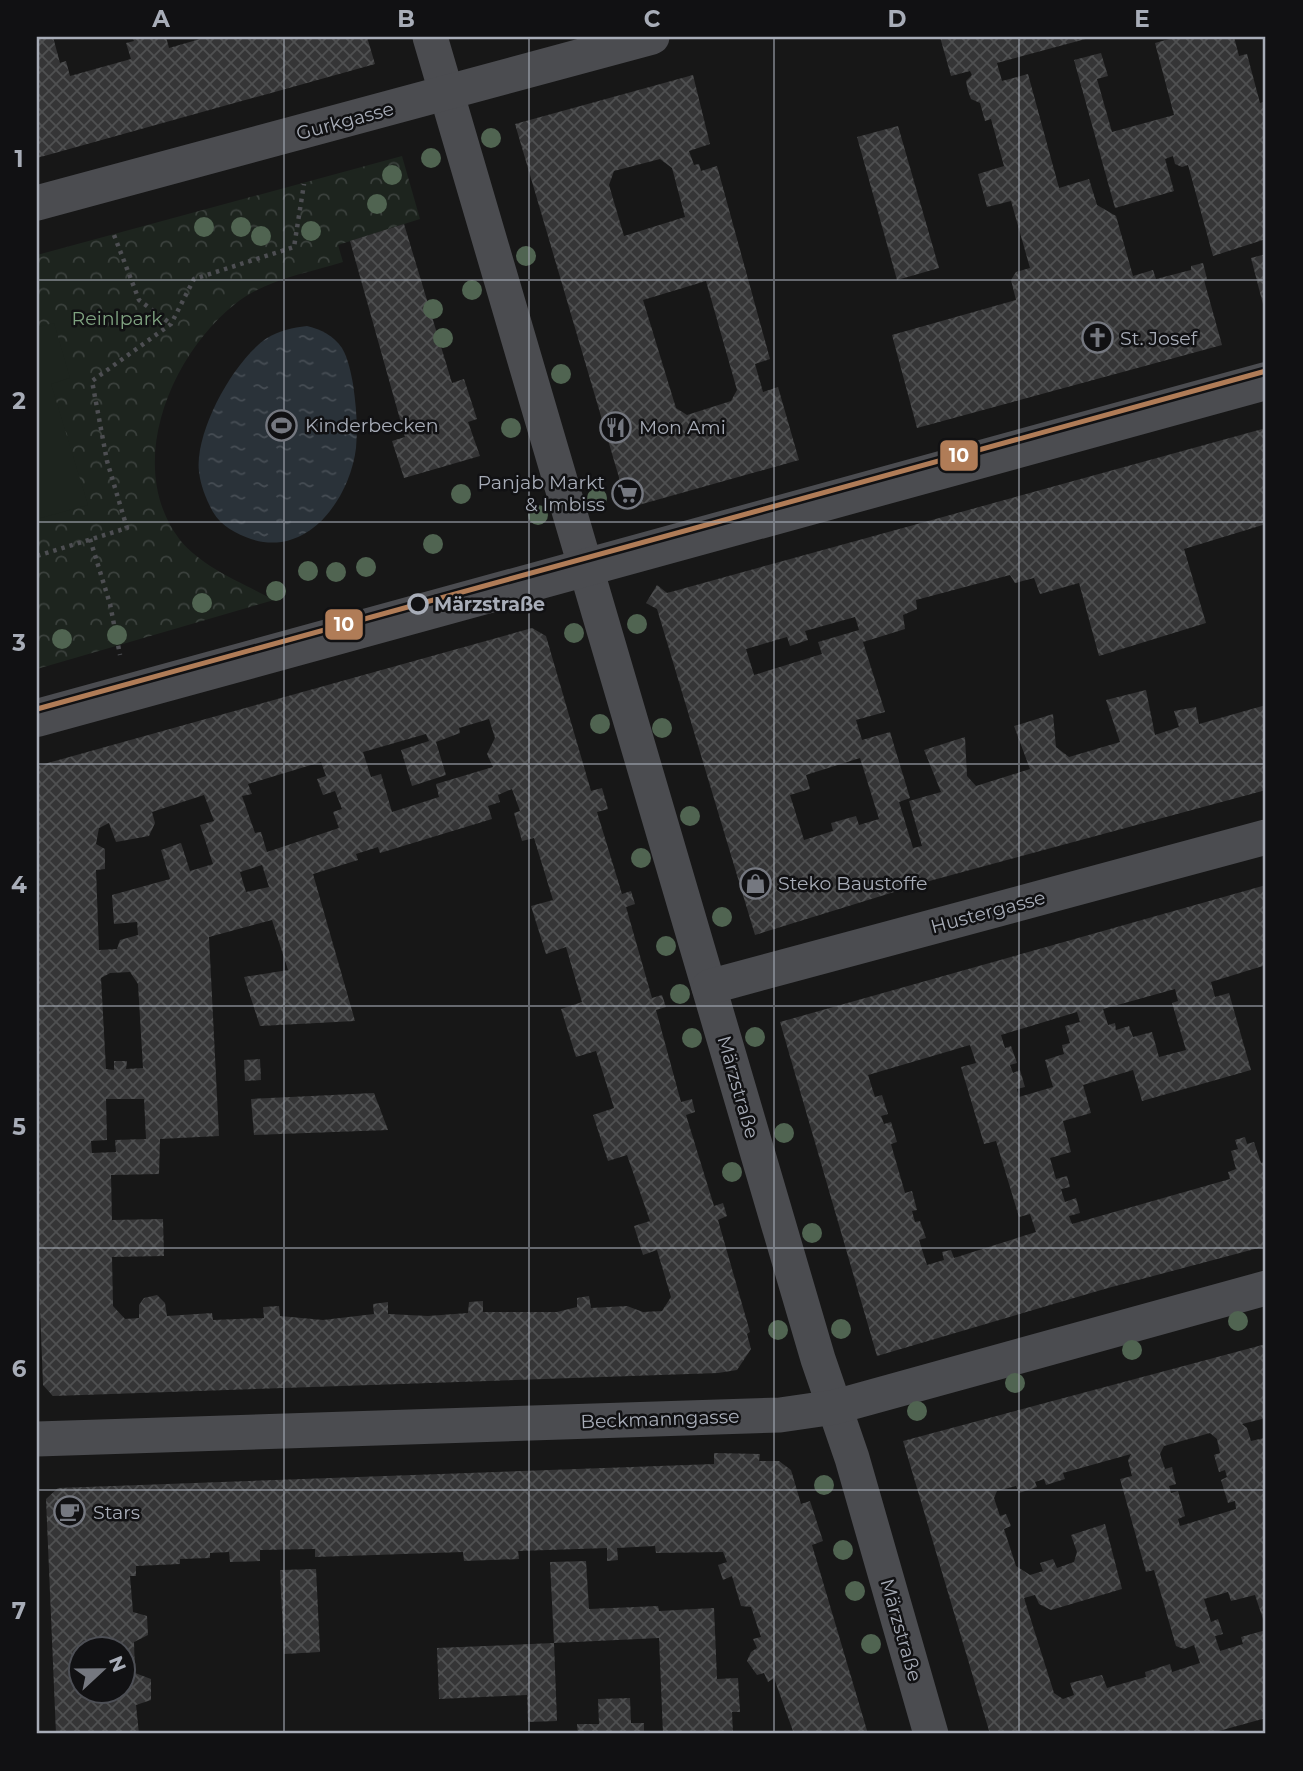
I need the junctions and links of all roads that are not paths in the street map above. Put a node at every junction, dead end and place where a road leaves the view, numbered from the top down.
1 (430, 37) edge
2 (652, 37) edge
3 (445, 94) junction
4 (37, 203) edge
5 (1266, 381) edge
6 (586, 567) junction
7 (37, 718) edge
8 (1266, 837) edge
9 (709, 987) junction
10 (1266, 1289) edge
11 (835, 1407) junction
12 (37, 1439) edge
13 (931, 1734) edge

1 - 3 street, Märzstraße
2 - 3 street, Gurkgasse
3 - 4 street, Gurkgasse
3 - 6 street, Märzstraße
5 - 6 street
6 - 7 street
6 - 9 street, Märzstraße
8 - 9 street, Hustergasse
9 - 11 street, Märzstraße
10 - 11 street, Beckmanngasse
11 - 12 street, Beckmanngasse
11 - 13 street, Märzstraße

